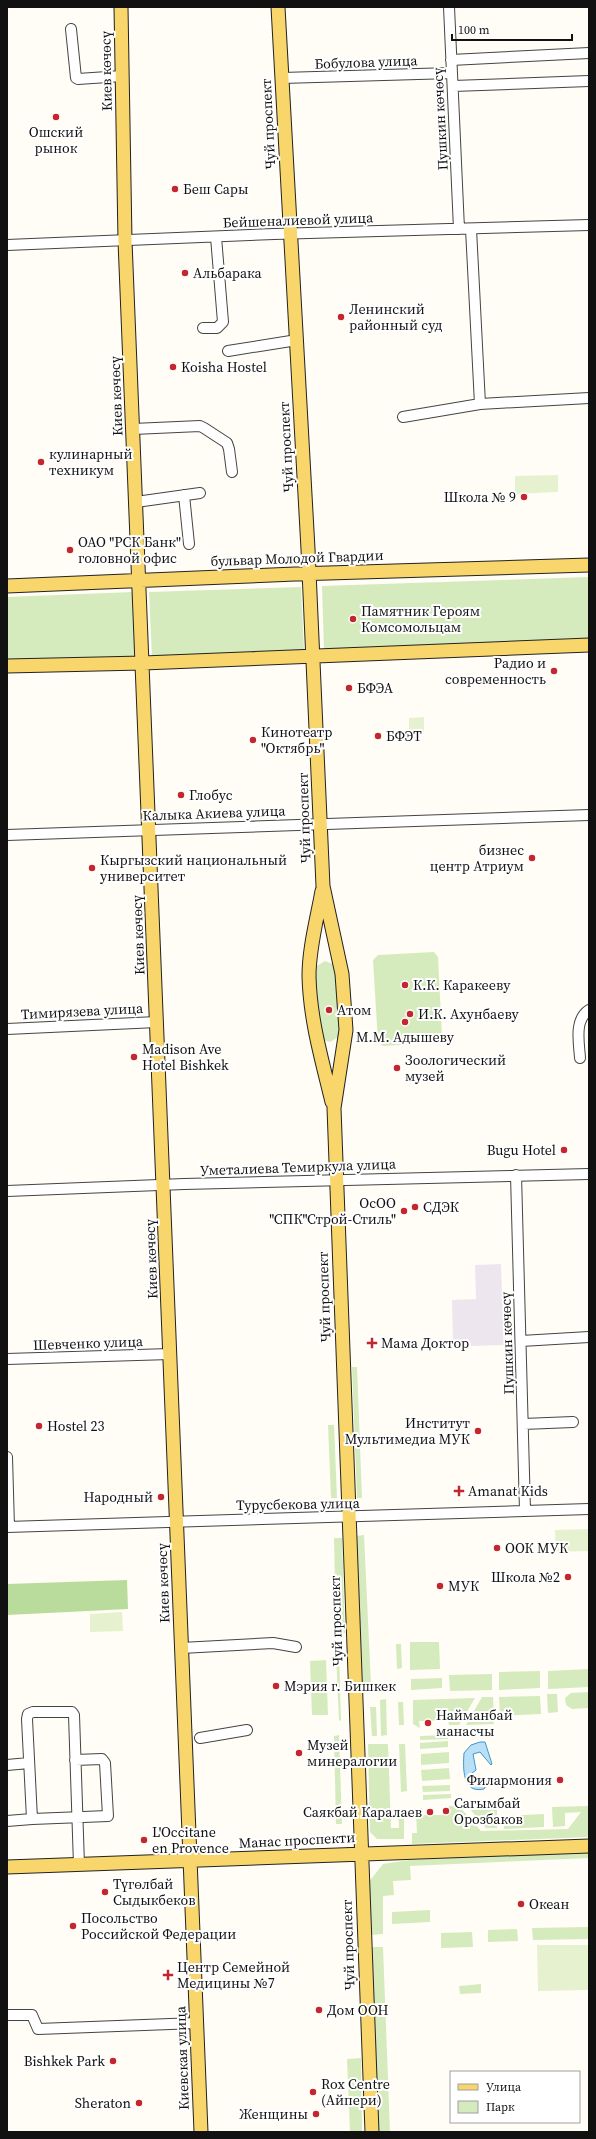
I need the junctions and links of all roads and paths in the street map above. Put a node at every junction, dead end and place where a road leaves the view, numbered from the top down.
1 (121, 7) edge
2 (278, 7) edge
3 (449, 7) edge
4 (70, 29) dead end
5 (589, 54) edge
6 (451, 60) junction
7 (452, 73) junction
8 (122, 76) junction
9 (282, 78) junction
10 (589, 81) edge
11 (453, 86) junction
12 (589, 225) edge
13 (471, 229) junction
14 (459, 230) junction
15 (290, 234) junction
16 (216, 237) junction
17 (125, 241) junction
18 (7, 245) edge
19 (202, 328) dead end
20 (297, 340) junction
21 (228, 351) dead end
22 (589, 398) edge
23 (480, 404) junction
24 (402, 417) dead end
25 (133, 429) junction
26 (232, 472) dead end
27 (200, 493) dead end
28 (184, 495) junction
29 (136, 502) junction
30 (189, 544) dead end
31 (589, 565) edge
32 (309, 574) junction
33 (139, 581) junction
34 (7, 586) edge
35 (589, 645) edge
36 (312, 656) junction
37 (143, 663) junction
38 (7, 666) edge
39 (589, 815) edge
40 (321, 824) junction
41 (150, 830) junction
42 (7, 835) edge
43 (323, 886) junction
44 (589, 1010) edge
45 (158, 1022) junction
46 (7, 1028) edge
47 (580, 1058) dead end
48 (334, 1108) junction
49 (589, 1174) edge
50 (516, 1175) junction
51 (336, 1180) junction
52 (164, 1185) junction
53 (7, 1191) edge
54 (589, 1337) edge
55 (521, 1341) junction
56 (170, 1354) junction
57 (7, 1359) edge
58 (573, 1422) dead end
59 (523, 1424) junction
60 (7, 1457) edge
61 (589, 1509) edge
62 (525, 1511) junction
63 (348, 1517) junction
64 (176, 1520) junction
65 (8, 1527) edge
66 (296, 1647) dead end
67 (181, 1648) junction
68 (247, 1730) dead end
69 (200, 1738) dead end
70 (75, 1760) junction
71 (29, 1763) junction
72 (7, 1765) edge
73 (77, 1818) junction
74 (32, 1819) junction
75 (7, 1821) edge
76 (589, 1846) edge
77 (361, 1853) junction
78 (189, 1862) junction
79 (79, 1865) junction
80 (7, 1867) edge
81 (7, 2015) edge
82 (197, 2023) junction
83 (201, 2132) edge
84 (372, 2132) edge

1 - 8 main road, Киев көчөсү
2 - 9 main road, Чуй проспект
3 - 6 street, Пушкин көчөсү
4 - 8 street
5 - 6 street
6 - 7 street, Пушкин көчөсү
7 - 9 street, Бобулова улица
7 - 11 street, Пушкин көчөсү
8 - 17 main road, Киев көчөсү
9 - 15 main road, Чуй проспект
10 - 11 street
11 - 14 street, Пушкин көчөсү
12 - 13 street, Бейшеналиевой улица
13 - 14 street, Бейшеналиевой улица
13 - 23 street
14 - 15 street, Бейшеналиевой улица
15 - 16 street, Бейшеналиевой улица
15 - 20 main road, Чуй проспект
16 - 17 street, Бейшеналиевой улица
16 - 19 street
17 - 18 street, Бейшеналиевой улица
17 - 25 main road, Киев көчөсү
20 - 21 street
20 - 32 main road, Чуй проспект
22 - 23 street
23 - 24 street
25 - 26 street
25 - 29 main road, Киев көчөсү
27 - 28 street
28 - 29 street
28 - 30 street
29 - 33 main road, Киев көчөсү
31 - 32 main road, бульвар Молодой Гвардии
32 - 33 main road, бульвар Молодой Гвардии
32 - 36 main road, Чуй проспект
33 - 34 main road, бульвар Молодой Гвардии
33 - 37 main road, Киев көчөсү
35 - 36 main road
36 - 37 main road
36 - 40 main road, Чуй проспект
37 - 38 main road
37 - 41 main road, Киев көчөсү
39 - 40 street, Калыка Акиева улица
40 - 41 street, Калыка Акиева улица
40 - 43 main road, Чуй проспект
41 - 42 street, Калыка Акиева улица
41 - 45 main road, Киев көчөсү
43 - 48 main road, Чуй проспект
43 - 48 main road, Чуй проспект
44 - 47 street
45 - 46 street, Тимирязева улица
45 - 52 main road, Киев көчөсү
48 - 51 main road, Чуй проспект
49 - 50 street, Уметалиева Темиркула улица
50 - 51 street, Уметалиева Темиркула улица
50 - 55 street, Пушкин көчөсү
51 - 52 street, Уметалиева Темиркула улица
51 - 63 main road, Чуй проспект
52 - 53 street, Уметалиева Темиркула улица
52 - 56 main road, Киев көчөсү
54 - 55 street
55 - 59 street, Пушкин көчөсү
56 - 57 street, Шевченко улица
56 - 64 main road, Киев көчөсү
58 - 59 street
59 - 62 street, Пушкин көчөсү
60 - 65 street
61 - 62 street, Турусбекова улица
62 - 63 street, Турусбекова улица
63 - 64 street, Турусбекова улица
63 - 77 main road, Чуй проспект
64 - 65 street, Турусбекова улица
64 - 67 main road, Киев көчөсү
66 - 67 street
67 - 78 main road, Киев көчөсү
68 - 69 street
70 - 71 street
70 - 73 street
70 - 73 street
71 - 72 street
71 - 74 street
73 - 74 street
73 - 79 street
74 - 75 street
76 - 77 main road, Манас проспекти
77 - 78 main road, Манас проспекти
77 - 84 main road, Чуй проспект
78 - 79 main road, Манас проспекти
78 - 82 main road, Киевская улица
79 - 80 main road, Манас проспекти
81 - 82 street
82 - 83 main road, Киевская улица

